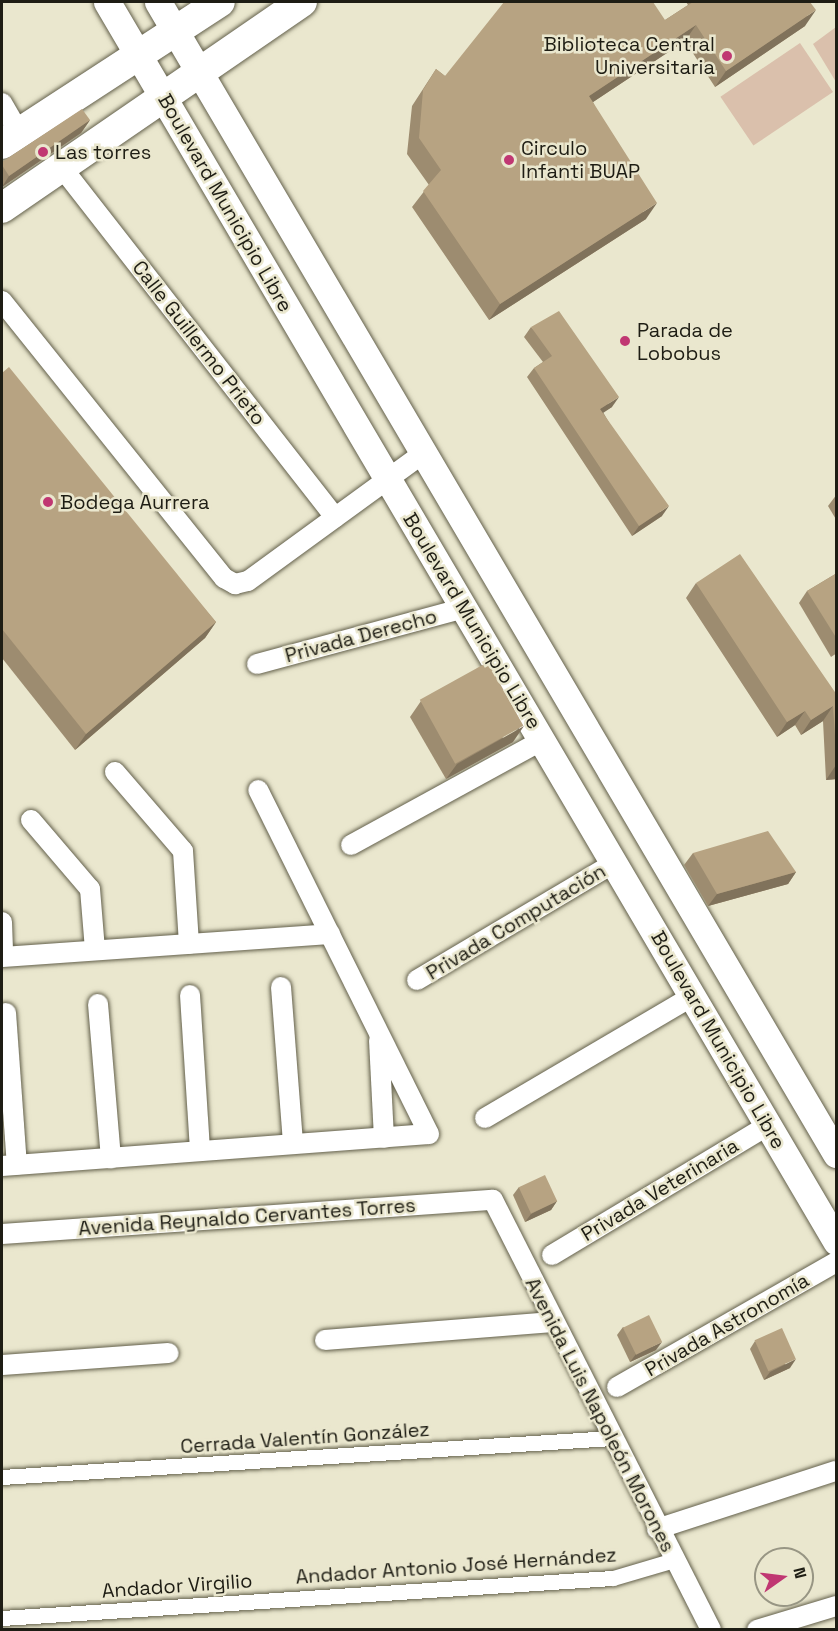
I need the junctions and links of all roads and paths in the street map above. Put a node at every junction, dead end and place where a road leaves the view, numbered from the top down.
1 (107, 2) edge
2 (158, 2) edge
3 (220, 2) edge
4 (302, 2) edge
5 (175, 30) junction
6 (139, 53) junction
7 (197, 68) junction
8 (163, 95) junction
9 (2, 103) edge
10 (10, 138) edge
11 (63, 169) junction
12 (2, 208) edge
13 (2, 301) edge
14 (422, 454) junction
15 (387, 478) junction
16 (335, 517) junction
17 (464, 608) junction
18 (257, 664) dead end
19 (543, 740) junction
20 (116, 772) dead end
21 (258, 790) dead end
22 (31, 820) dead end
23 (351, 845) dead end
24 (614, 863) junction
25 (2, 922) edge
26 (330, 934) junction
27 (189, 944) junction
28 (95, 950) junction
29 (2, 956) edge
30 (417, 980) dead end
31 (281, 987) dead end
32 (190, 995) dead end
33 (693, 996) junction
34 (98, 1004) dead end
35 (6, 1012) dead end
36 (378, 1032) junction
37 (485, 1118) dead end
38 (768, 1125) junction
39 (384, 1138) junction
40 (293, 1144) junction
41 (200, 1151) junction
42 (837, 1154) edge
43 (111, 1158) junction
44 (9, 1166) edge
45 (493, 1200) joint
46 (2, 1234) edge
47 (837, 1241) edge
48 (552, 1255) dead end
49 (837, 1262) edge
50 (552, 1322) junction
51 (325, 1340) dead end
52 (170, 1353) dead end
53 (2, 1365) edge
54 (617, 1387) dead end
55 (611, 1438) junction
56 (837, 1471) edge
57 (2, 1477) edge
58 (657, 1529) junction
59 (674, 1560) junction
60 (275, 1600) joint
61 (837, 1606) edge
62 (2, 1618) edge
63 (711, 1629) edge
64 (757, 1629) edge

1 - 6 main road, Boulevard Municipio Libre
2 - 5 main road
3 - 5 main road
4 - 7 main road
5 - 6 main road
5 - 7 main road
6 - 8 main road, Boulevard Municipio Libre
6 - 10 main road
7 - 8 main road
7 - 14 main road
8 - 11 main road
8 - 15 main road, Boulevard Municipio Libre
9 - 10 street
11 - 12 main road
11 - 16 street, Calle Guillermo Prieto
13 - 16 street
14 - 15 street
14 - 42 main road
15 - 16 street
15 - 17 main road, Boulevard Municipio Libre
17 - 18 street, Privada Derecho
17 - 19 main road, Boulevard Municipio Libre
19 - 23 street
19 - 24 main road, Boulevard Municipio Libre
20 - 27 street
21 - 26 street
22 - 28 street
24 - 30 street, Privada Computación
24 - 33 main road, Boulevard Municipio Libre
25 - 29 street
26 - 27 street
26 - 36 street
27 - 28 street
28 - 29 street
31 - 40 street
32 - 41 street
33 - 37 street
33 - 38 main road, Boulevard Municipio Libre
34 - 43 street
35 - 44 street
36 - 39 street
36 - 39 street
38 - 47 main road, Boulevard Municipio Libre
38 - 48 street, Privada Veterinaria
39 - 40 street
40 - 41 street
41 - 43 street
43 - 44 street
45 - 46 street, Avenida Reynaldo Cervantes Torres
45 - 50 street, Avenida Luis Napoleón Morones
49 - 54 street, Privada Astronomía
50 - 51 street
50 - 55 street, Avenida Luis Napoleón Morones
52 - 53 street
55 - 57 street, Cerrada Valentín González
55 - 58 street, Avenida Luis Napoleón Morones
56 - 58 street
58 - 59 street, Avenida Luis Napoleón Morones
59 - 60 street, Andador Antonio José Hernández
59 - 63 street, Avenida Luis Napoleón Morones
60 - 62 street, Andador Virgilio
61 - 64 street

